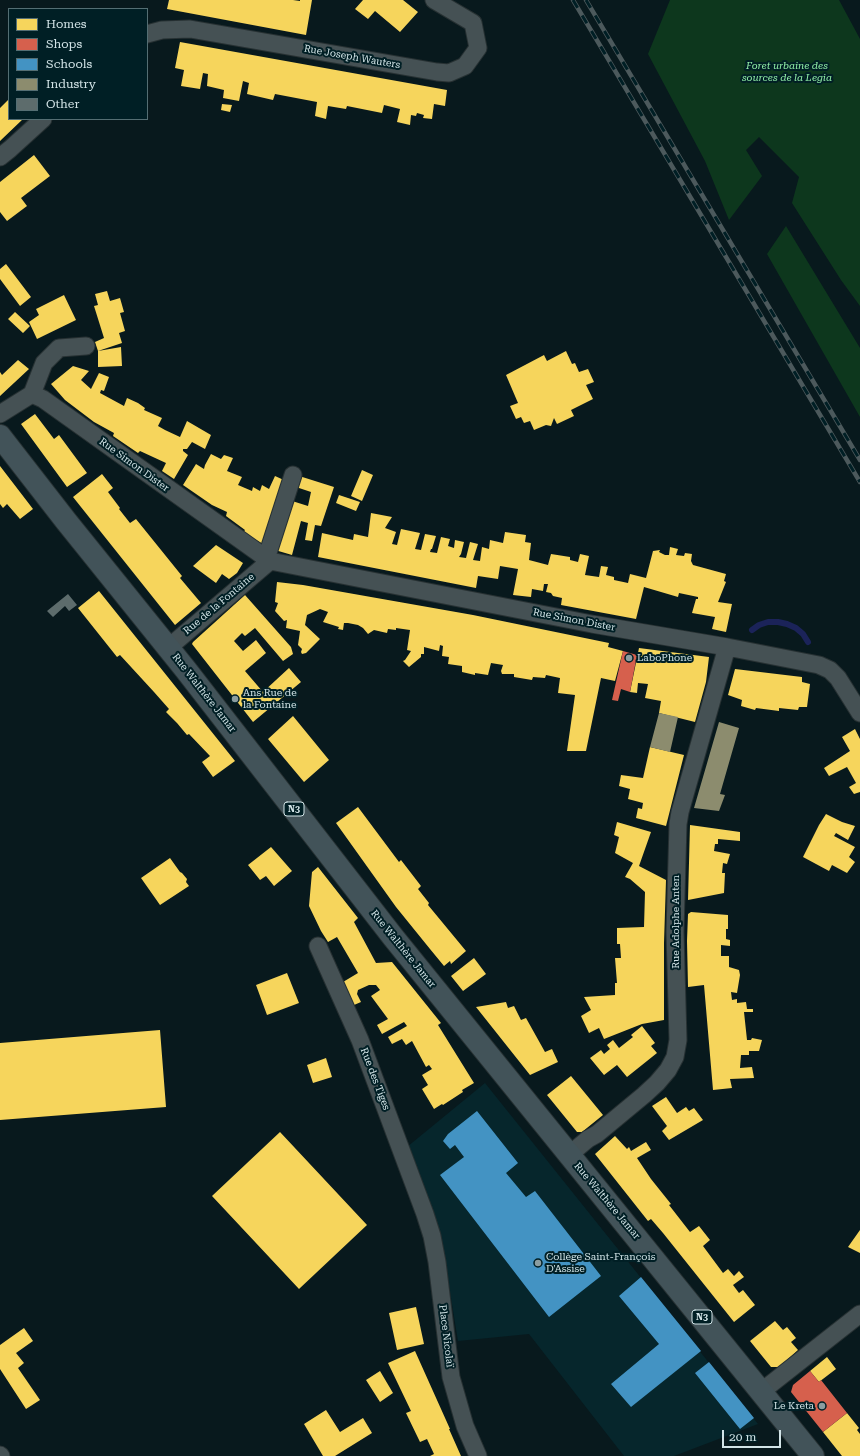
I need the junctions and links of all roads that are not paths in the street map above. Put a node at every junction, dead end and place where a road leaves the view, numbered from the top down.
1 (434, 0) edge
2 (148, 34) edge
3 (41, 120) edge
4 (0, 157) edge
5 (86, 346) dead end
6 (32, 394) junction
7 (0, 414) edge
8 (0, 436) edge
9 (293, 475) dead end
10 (268, 560) junction
11 (728, 647) junction
12 (168, 648) junction
13 (860, 713) edge
14 (318, 946) dead end
15 (569, 1155) junction
16 (425, 1214) joint
17 (860, 1314) edge
18 (762, 1392) junction
19 (478, 1456) edge
20 (814, 1456) edge

1 - 2 street, Rue Joseph Wauters
3 - 4 street
5 - 6 street
6 - 7 street
6 - 10 street, Rue Simon Dister
8 - 12 main road, Rue Walthère Jamar / N3
9 - 10 street
10 - 11 street, Rue Simon Dister
10 - 12 street, Rue de la Fontaine
11 - 13 street, Rue Simon Dister
11 - 15 street, Rue Adolphe Anten
12 - 15 main road, Rue Walthère Jamar / N3
14 - 16 street, Rue des Tiges
15 - 18 main road, Rue Walthère Jamar / N3
16 - 19 street, Place Nicolaï
17 - 18 street
18 - 20 main road, Rue Walthère Jamar / N3

